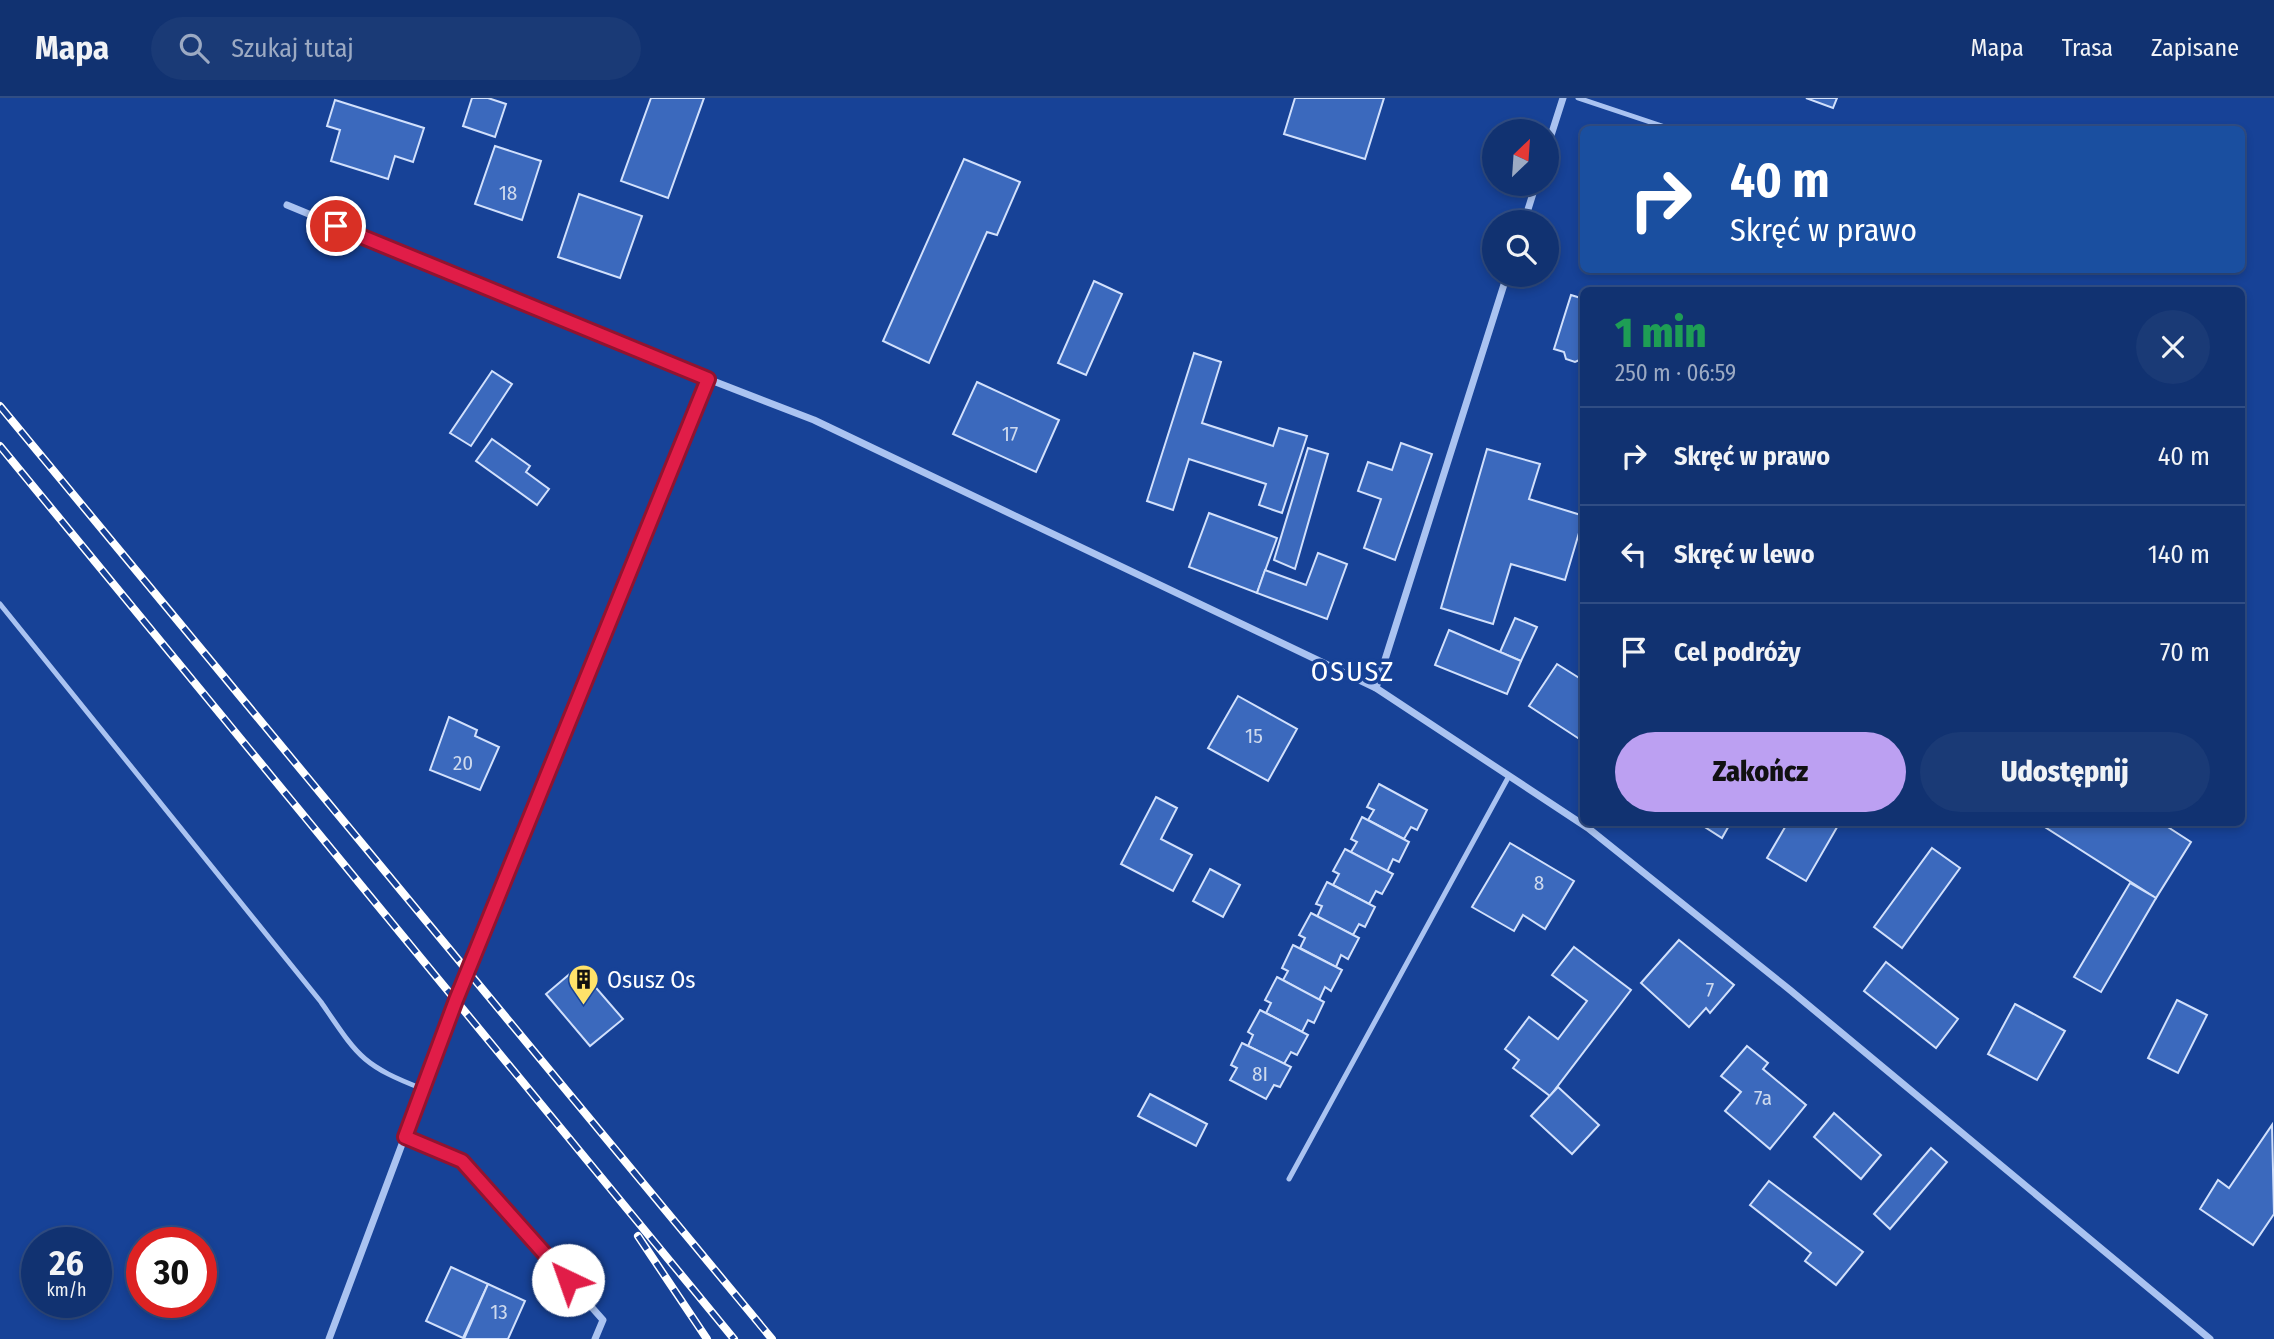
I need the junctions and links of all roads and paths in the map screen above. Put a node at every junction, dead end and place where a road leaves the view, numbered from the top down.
1 (1563, 98) edge
2 (1578, 98) edge
3 (1556, 119) edge
4 (1662, 126) edge
5 (287, 205) dead end
6 (1503, 287) edge
7 (708, 379) junction
8 (0, 604) edge
9 (1376, 688) junction
10 (1509, 776) junction
11 (1580, 823) edge
12 (1585, 826) edge
13 (423, 1089) junction
14 (405, 1137) junction
15 (1289, 1179) dead end
16 (328, 1339) edge
17 (595, 1339) edge
18 (2210, 1339) edge

1 - 3 street
2 - 4 lane
5 - 7 street
6 - 9 street
7 - 9 street
7 - 13 street
8 - 13 lane
9 - 10 street
10 - 11 street
10 - 15 lane
12 - 18 street
13 - 14 street
14 - 16 street
14 - 17 street

